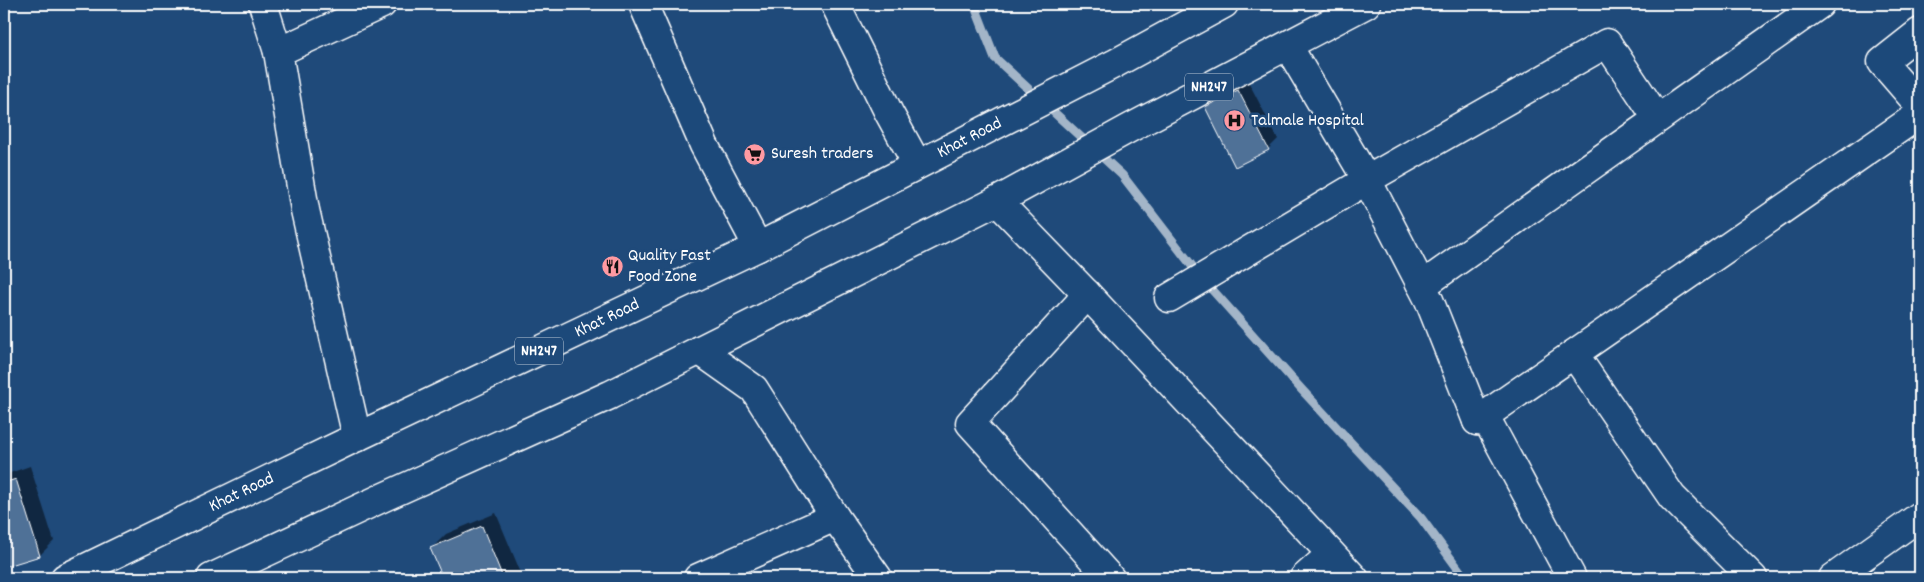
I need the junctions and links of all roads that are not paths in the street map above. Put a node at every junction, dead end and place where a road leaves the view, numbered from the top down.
1 (263, 4) edge
2 (382, 4) edge
3 (643, 4) edge
4 (835, 4) edge
5 (1224, 4) edge
6 (1366, 4) edge
7 (1820, 4) edge
8 (1920, 32) edge
9 (1288, 46) junction
10 (278, 52) junction
11 (1920, 106) edge
12 (1920, 114) edge
13 (1657, 118) junction
14 (917, 164) junction
15 (1367, 180) junction
16 (997, 201) junction
17 (758, 247) junction
18 (1420, 283) junction
19 (1086, 292) junction
20 (1169, 298) dead end
21 (699, 350) junction
22 (1574, 354) junction
23 (1476, 421) junction
24 (357, 437) junction
25 (1920, 516) edge
26 (835, 517) junction
27 (1331, 554) junction
28 (65, 578) edge
29 (211, 578) edge
30 (698, 578) edge
31 (878, 578) edge
32 (1110, 578) edge
33 (1304, 578) edge
34 (1354, 578) edge
35 (1572, 578) edge
36 (1753, 578) edge
37 (1833, 578) edge

1 - 10 main road
2 - 10 main road
3 - 17 main road
4 - 14 main road
5 - 14 main road, Khat Road / NH247
6 - 9 main road, NH247
7 - 13 main road
8 - 11 main road
9 - 15 main road
9 - 16 main road, NH247
10 - 24 main road
12 - 22 main road
13 - 15 main road
13 - 18 main road
14 - 17 main road, Khat Road / NH247
15 - 18 main road
15 - 20 main road
16 - 19 main road
16 - 21 main road, NH247
17 - 24 main road, Khat Road / NH247
18 - 23 main road
19 - 27 main road
19 - 32 main road
21 - 26 main road
21 - 29 main road, NH247
22 - 23 main road
22 - 36 main road
23 - 35 main road
24 - 28 main road, Khat Road / NH247
25 - 37 main road
26 - 30 main road
26 - 31 main road
27 - 33 main road
27 - 34 main road

